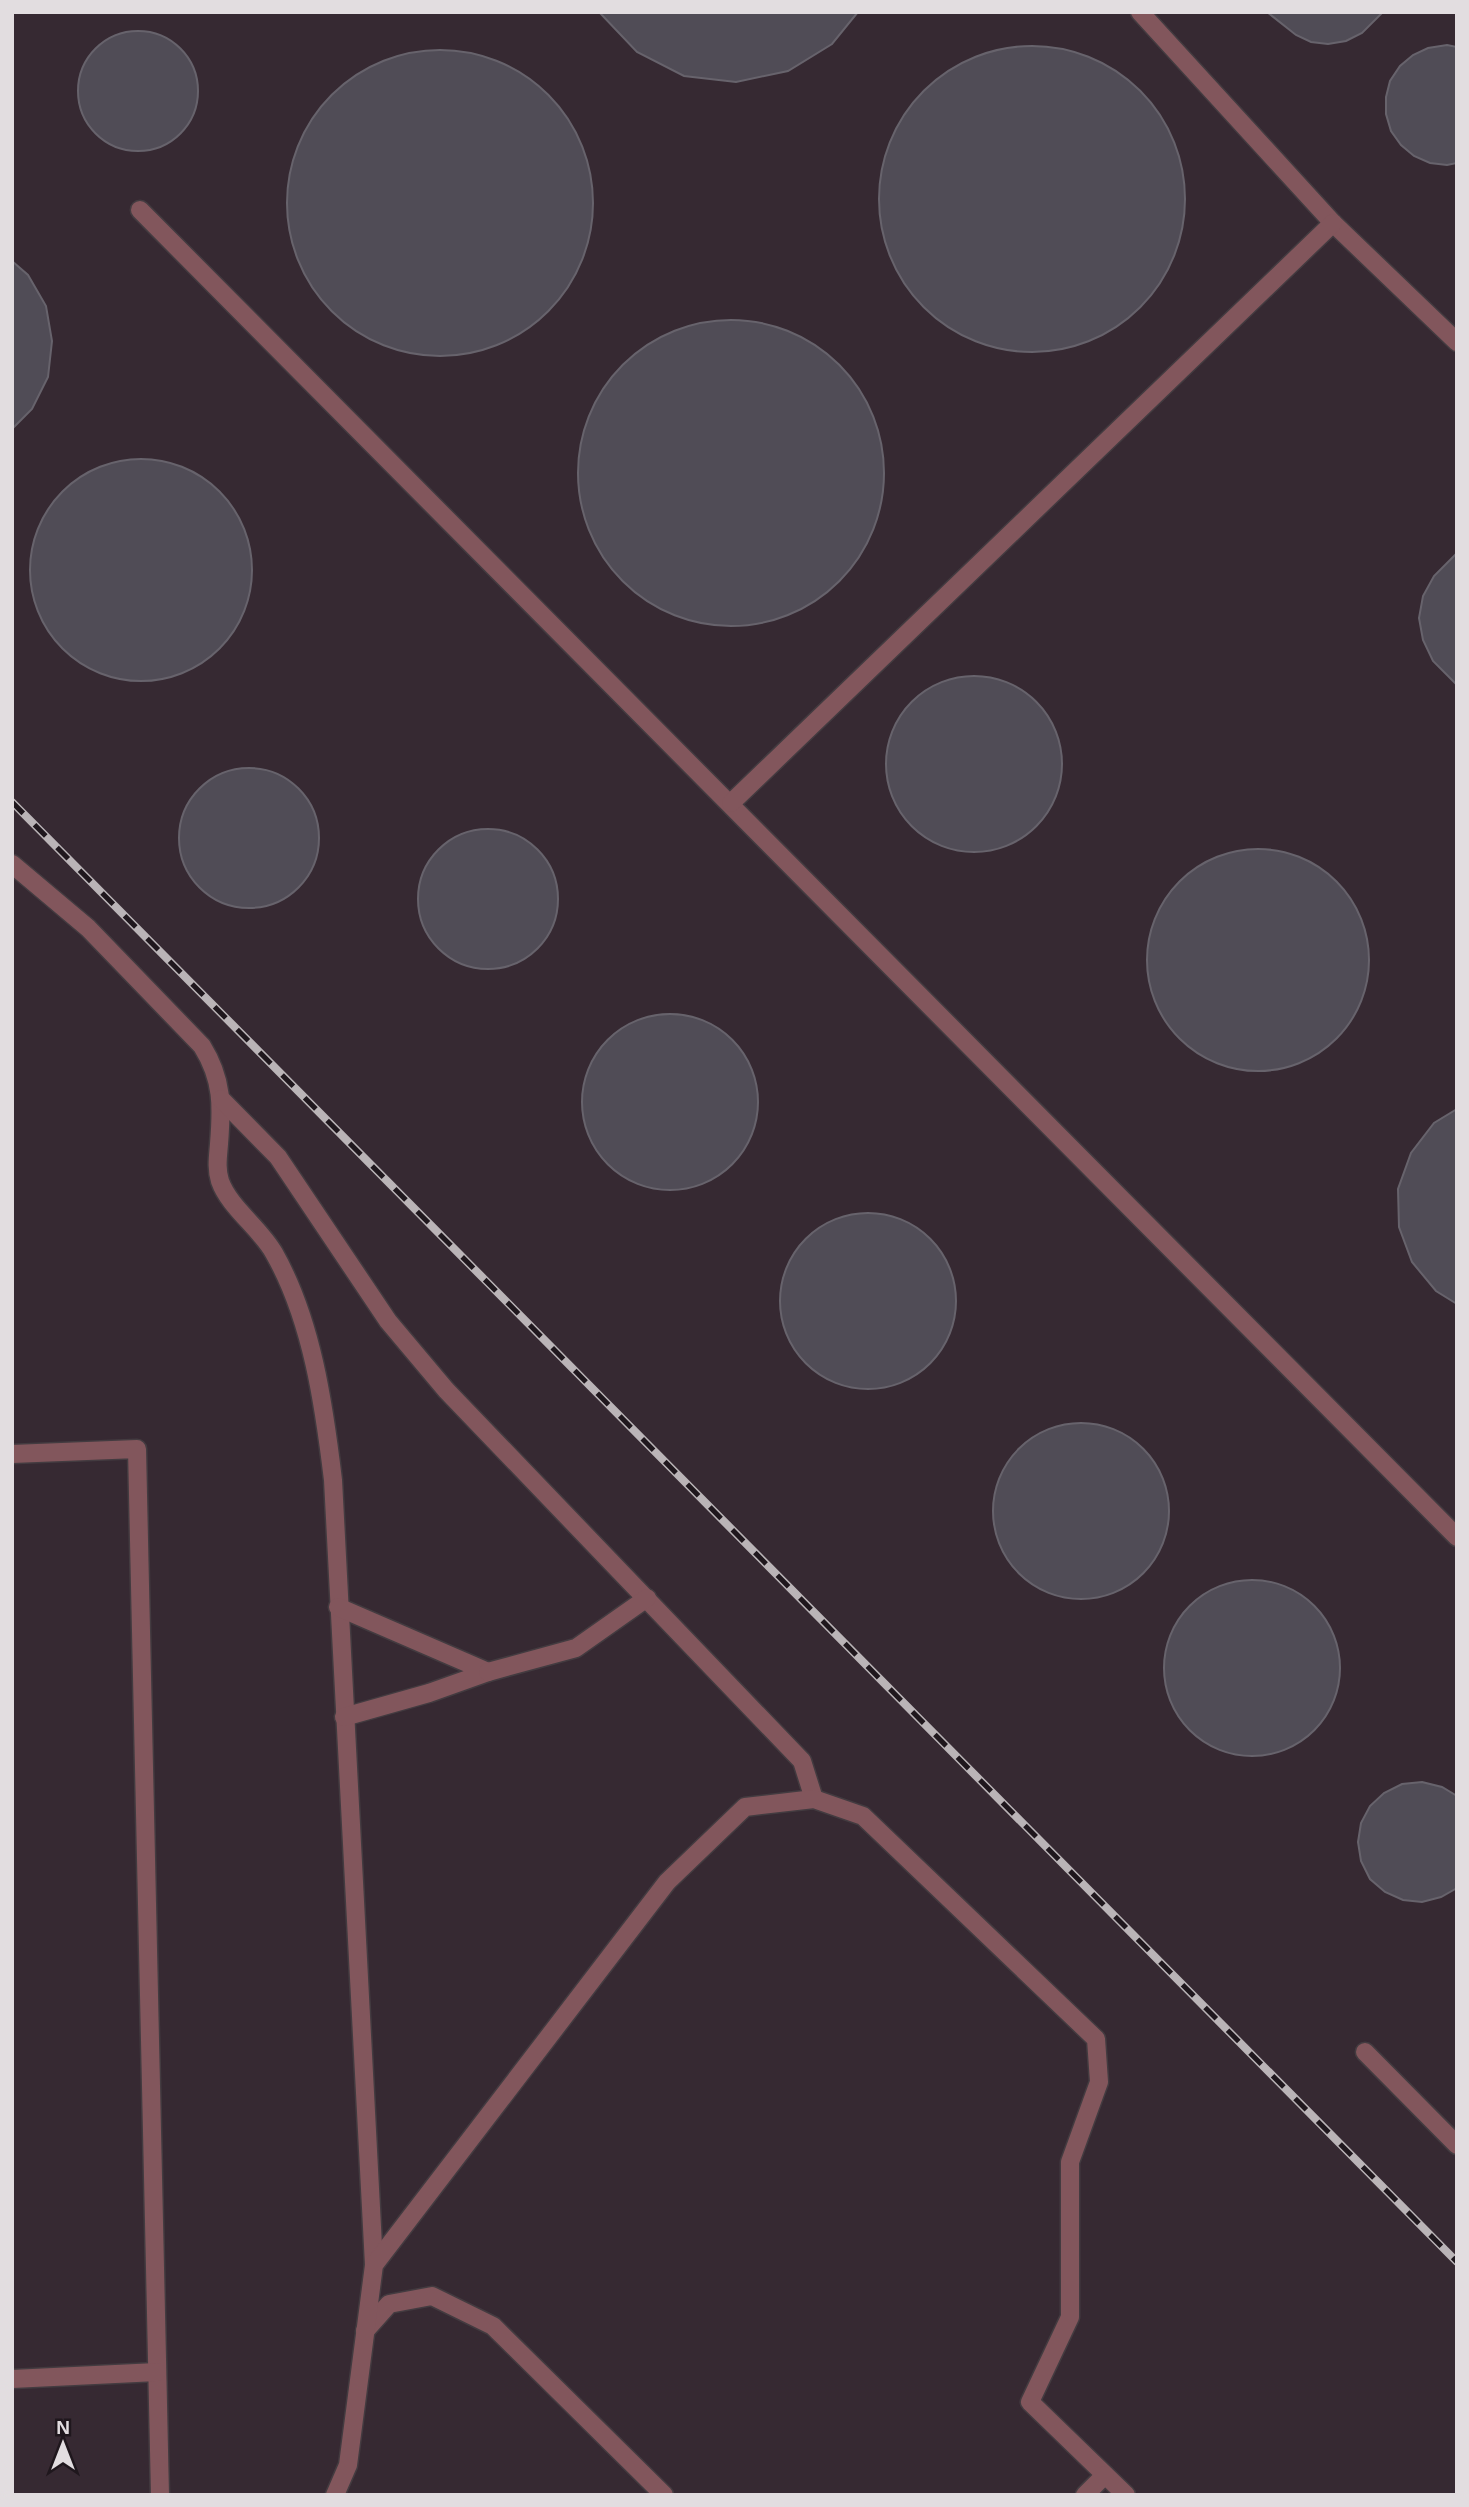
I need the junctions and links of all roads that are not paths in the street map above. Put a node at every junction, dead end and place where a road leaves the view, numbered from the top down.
1 (1140, 12) edge
2 (140, 210) dead end
3 (1333, 223) junction
4 (1457, 342) edge
5 (731, 803) junction
6 (14, 867) edge
7 (221, 1099) junction
8 (12, 1454) edge
9 (1457, 1538) edge
10 (647, 1598) junction
11 (338, 1608) junction
12 (488, 1672) junction
13 (344, 1717) junction
14 (814, 1799) junction
15 (1365, 2052) dead end
16 (1457, 2145) edge
17 (374, 2265) junction
18 (365, 2331) junction
19 (157, 2372) junction
20 (12, 2379) edge
21 (1105, 2475) junction
22 (160, 2495) edge
23 (335, 2495) edge
24 (664, 2495) edge
25 (1085, 2495) edge
26 (1126, 2495) edge

1 - 3 lane
2 - 5 lane
3 - 4 lane
3 - 5 lane
5 - 9 lane
6 - 7 lane
7 - 10 lane
7 - 11 lane
8 - 19 lane
10 - 12 lane
10 - 14 lane
11 - 12 lane
11 - 13 lane
12 - 13 lane
13 - 17 lane
14 - 17 lane
14 - 21 lane
15 - 16 lane
17 - 18 lane
18 - 23 lane
18 - 24 lane
19 - 20 lane
19 - 22 lane
21 - 25 lane
21 - 26 lane

